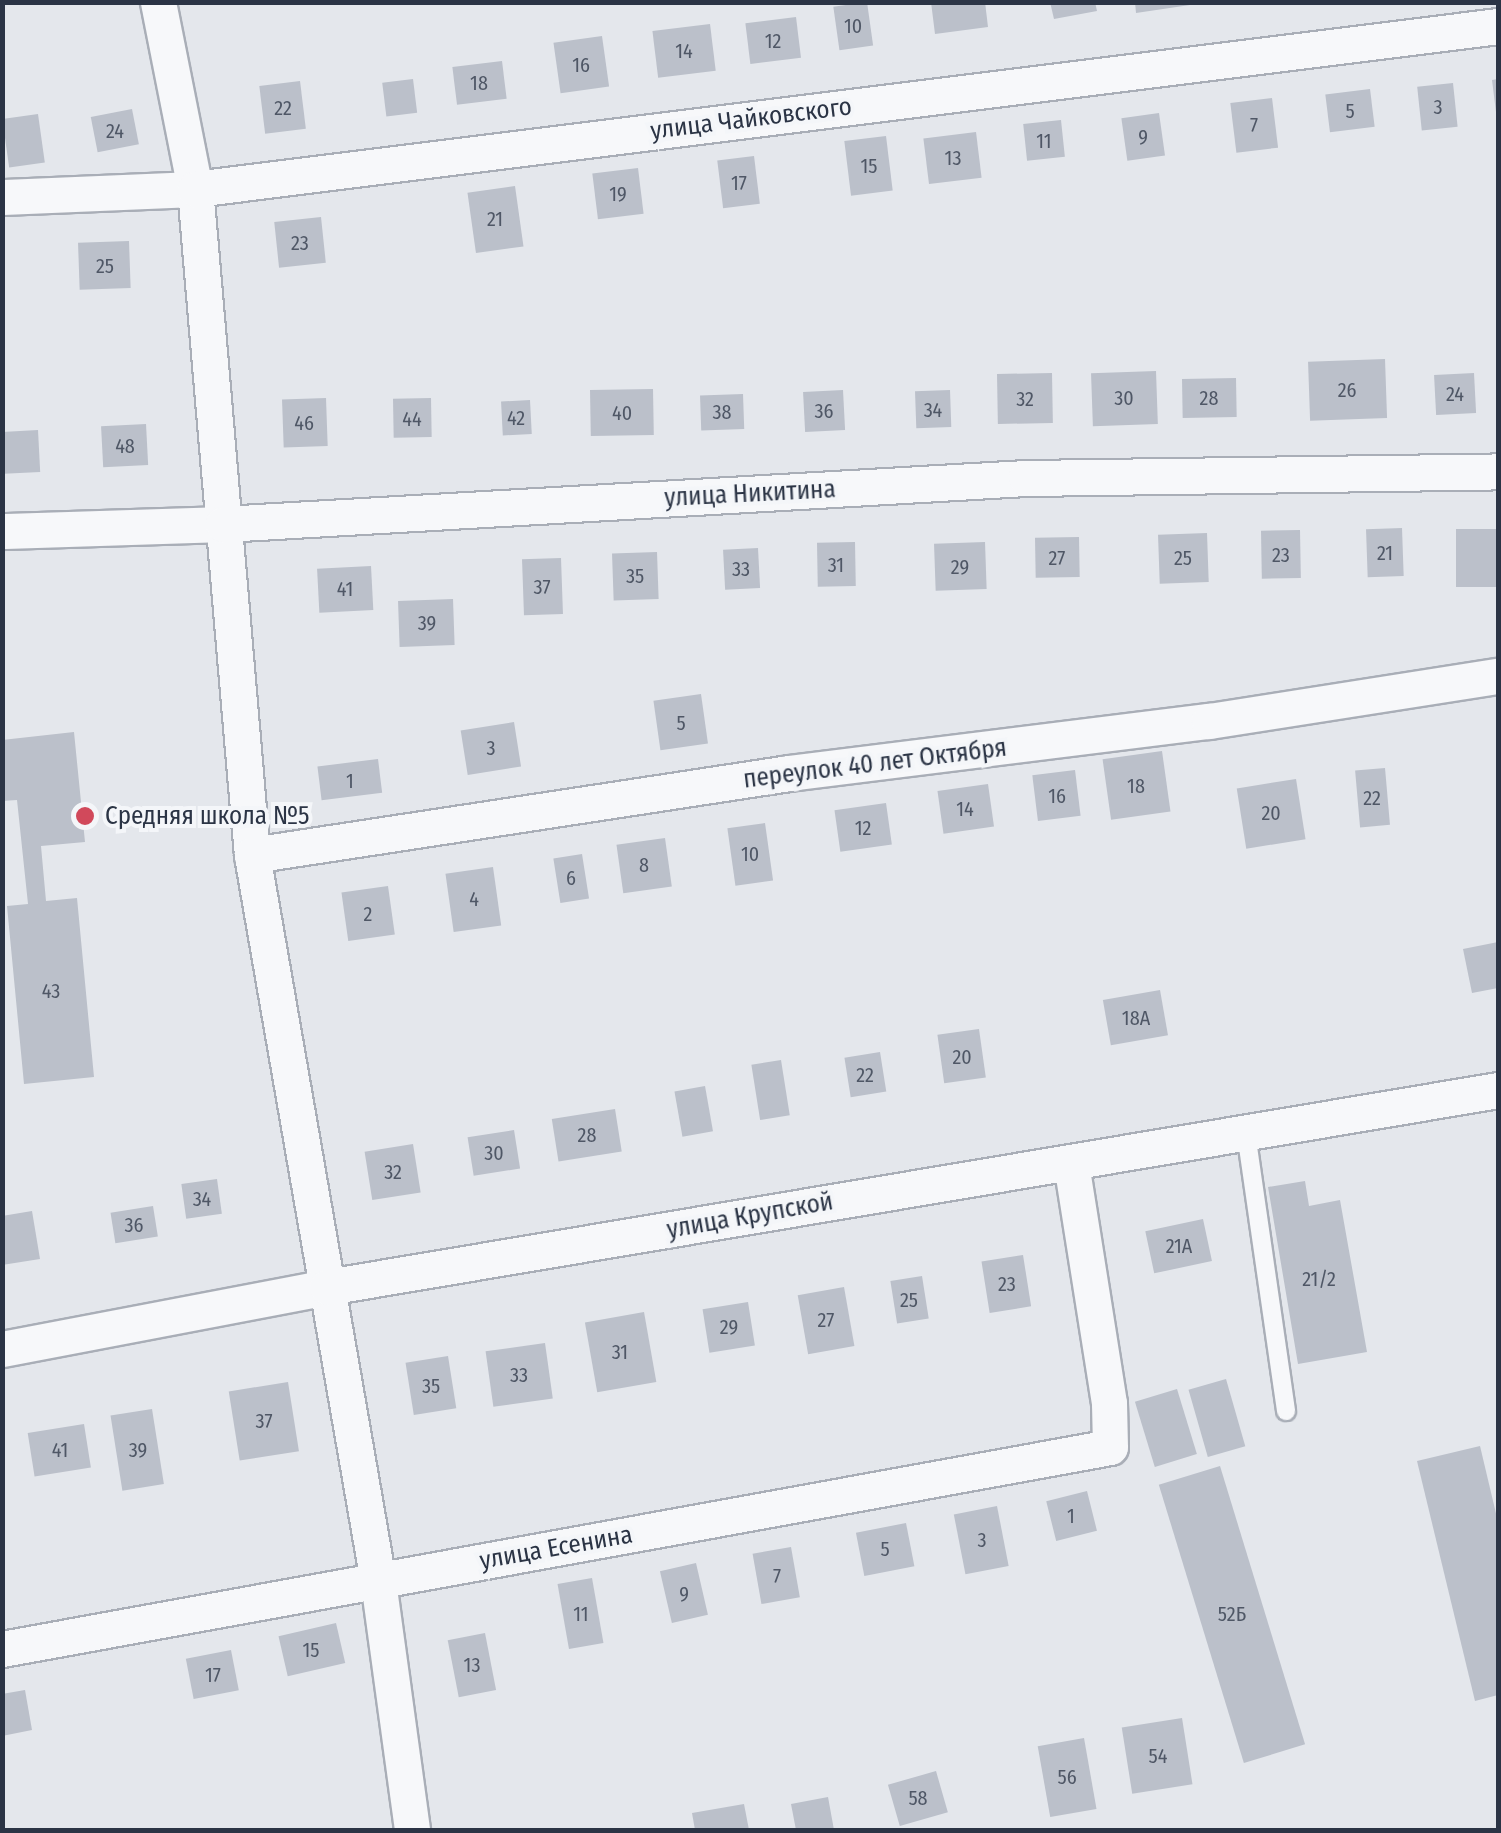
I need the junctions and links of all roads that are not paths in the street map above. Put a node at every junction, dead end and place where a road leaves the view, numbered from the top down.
1 (158, 2) edge
2 (1498, 26) edge
3 (195, 188) junction
4 (2, 197) edge
5 (1498, 470) edge
6 (223, 524) junction
7 (2, 531) edge
8 (1498, 676) edge
9 (252, 855) junction
10 (1498, 1090) edge
11 (1246, 1132) junction
12 (1071, 1162) junction
13 (327, 1287) junction
14 (2, 1349) edge
15 (1286, 1411) dead end
16 (378, 1581) junction
17 (2, 1648) edge
18 (412, 1830) edge

1 - 3 street
2 - 3 street, улица Чайковского
3 - 4 street, улица Чайковского
3 - 6 street
5 - 6 street, улица Никитина
6 - 7 street, улица Никитина
6 - 9 street
8 - 9 street, переулок 40 лет Октября
9 - 13 street
10 - 11 street, улица Крупской
11 - 12 street, улица Крупской
11 - 15 lane
12 - 13 street, улица Крупской
12 - 16 street, улица Есенина
13 - 14 street, улица Крупской
13 - 16 street
16 - 17 street, улица Есенина
16 - 18 street

